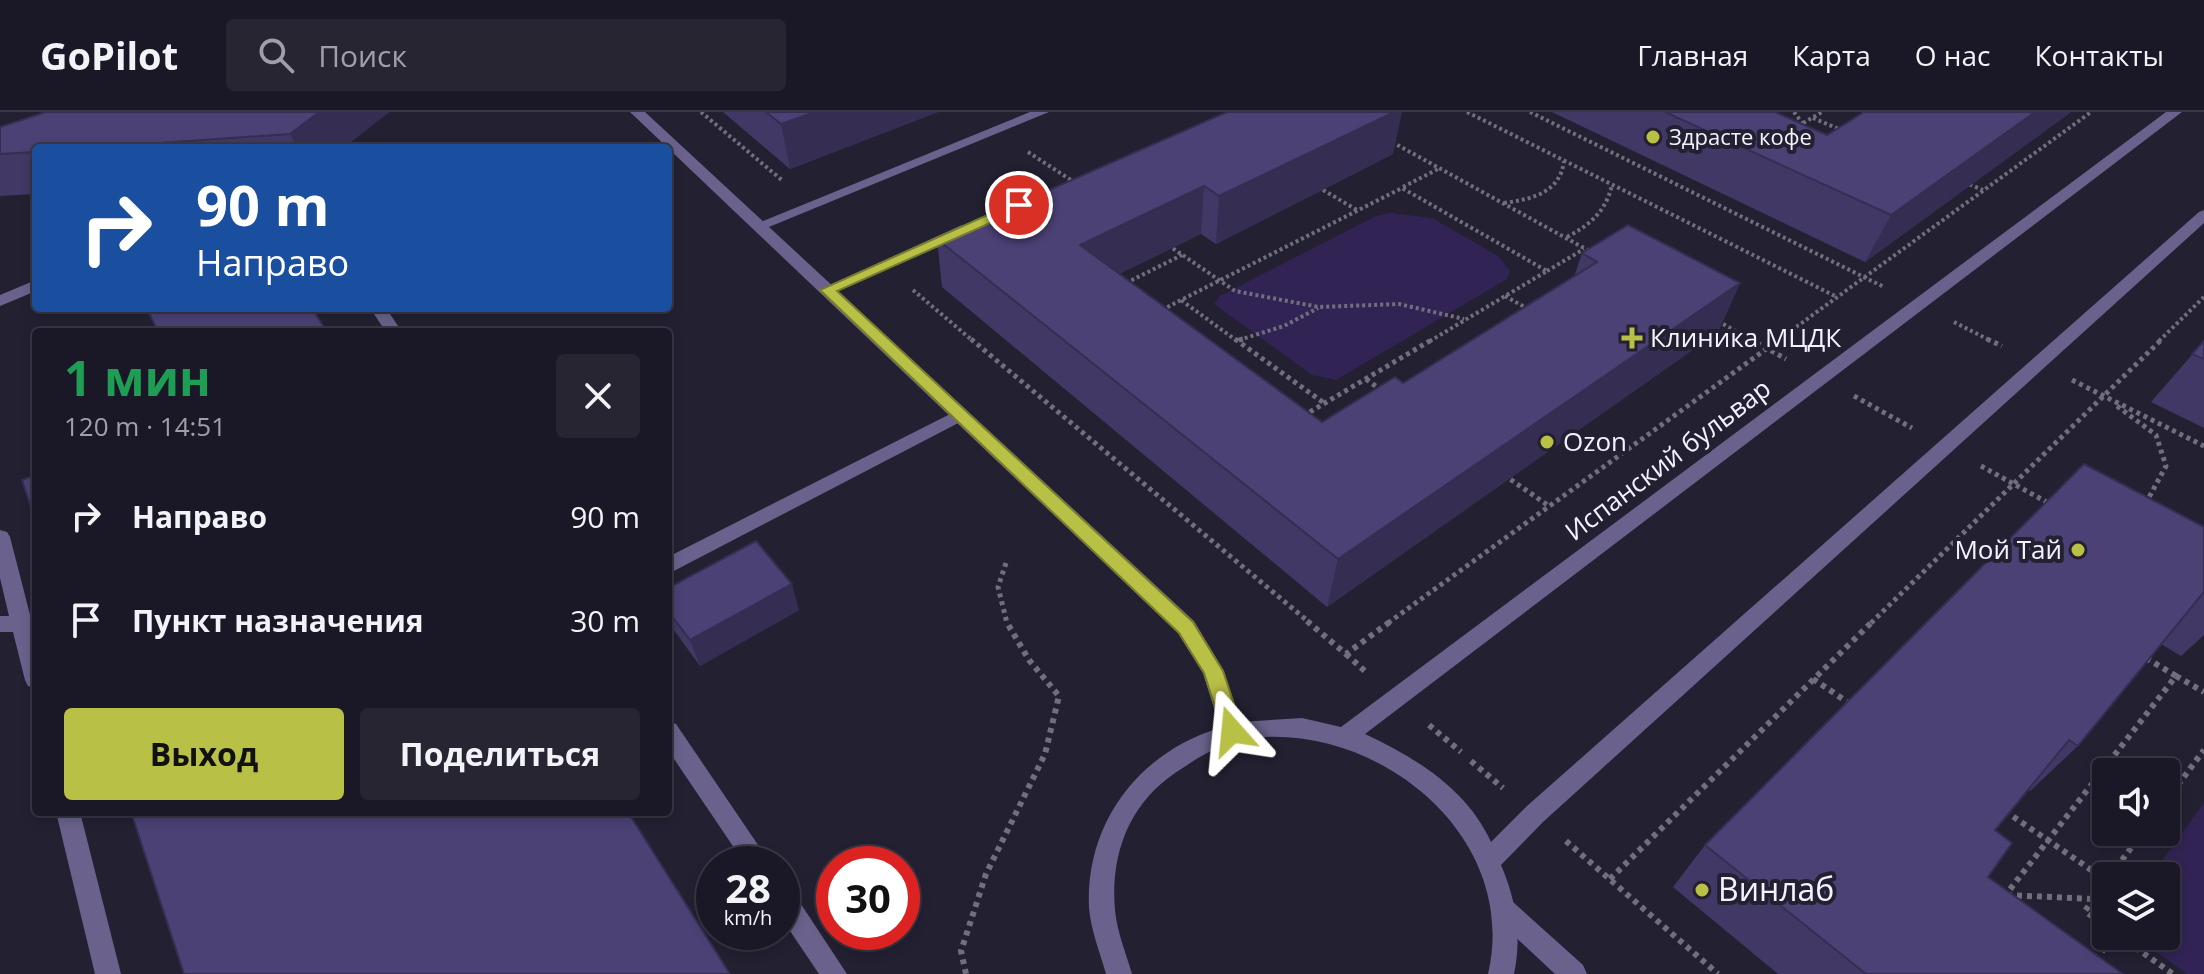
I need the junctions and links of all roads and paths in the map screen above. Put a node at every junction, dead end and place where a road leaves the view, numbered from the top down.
1 (637, 112) edge
2 (1042, 112) edge
3 (1467, 112) edge
4 (1530, 112) edge
5 (1794, 112) edge
6 (1822, 112) edge
7 (2091, 112) edge
8 (2175, 112) edge
9 (1813, 118) junction
10 (1803, 124) junction
11 (995, 131) junction
12 (1791, 131) edge
13 (1848, 133) edge
14 (1389, 140) edge
15 (671, 144) edge
16 (672, 145) edge
17 (1564, 161) junction
18 (1440, 168) junction
19 (1957, 179) edge
20 (1612, 185) junction
21 (1083, 187) edge
22 (1402, 188) junction
23 (1323, 190) edge
24 (1983, 190) junction
25 (1503, 203) junction
26 (1358, 210) junction
27 (2204, 215) edge
28 (759, 226) junction
29 (971, 226) edge
30 (1566, 238) junction
31 (1160, 239) edge
32 (1585, 248) junction
33 (1183, 255) junction
34 (1599, 256) edge
35 (1547, 271) junction
36 (1864, 277) junction
37 (1220, 280) junction
38 (925, 282) dead end
39 (32, 287) edge
40 (1113, 289) edge
41 (827, 290) junction
42 (1505, 296) junction
43 (1837, 297) junction
44 (2204, 297) edge
45 (1181, 300) junction
46 (0, 301) edge
47 (1919, 304) junction
48 (1319, 307) junction
49 (1530, 311) edge
50 (1158, 312) edge
51 (1711, 317) edge
52 (1465, 319) junction
53 (1238, 340) junction
54 (1767, 348) junction
55 (2038, 363) junction
56 (1821, 378) junction
57 (1366, 379) junction
58 (2103, 396) junction
59 (1372, 399) edge
60 (1324, 403) junction
61 (960, 415) junction
62 (1293, 422) edge
63 (1945, 446) junction
64 (2204, 446) edge
65 (1497, 470) edge
66 (2013, 484) junction
67 (2146, 504) edge
68 (1549, 506) junction
69 (2055, 507) edge
70 (0, 537) edge
71 (1006, 563) dead end
72 (672, 564) edge
73 (0, 624) edge
74 (22, 624) junction
75 (1346, 654) junction
76 (2141, 655) edge
77 (32, 664) edge
78 (2176, 676) junction
79 (1813, 679) junction
80 (2204, 692) edge
81 (1396, 697) junction
82 (1866, 715) edge
83 (1232, 731) junction
84 (1347, 735) junction
85 (672, 737) edge
86 (2204, 750) edge
87 (2180, 782) edge
88 (1995, 804) edge
89 (1535, 814) junction
90 (69, 816) edge
91 (2047, 840) junction
92 (747, 846) edge
93 (2132, 846) edge
94 (1490, 860) junction
95 (2120, 862) edge
96 (2092, 869) edge
97 (1610, 879) junction
98 (1990, 894) edge
99 (2006, 895) junction
100 (2092, 899) edge
101 (2092, 902) edge
102 (1998, 904) edge
103 (1504, 910) junction
104 (2092, 916) edge
105 (800, 924) edge
106 (2105, 950) edge
107 (2137, 950) edge
108 (108, 974) edge
109 (834, 974) edge
110 (966, 974) edge
111 (1119, 974) edge
112 (1501, 974) edge
113 (1574, 974) edge
114 (1718, 974) edge
115 (2086, 974) edge
116 (2173, 974) edge

1 - 15 street
2 - 11 street
3 - 17 path
4 - 36 path
5 - 10 path
6 - 9 path
7 - 24 path
8 - 47 street, Испанский бульвар
9 - 10 path
9 - 13 path
10 - 12 path
11 - 21 path
11 - 28 street
14 - 18 path
16 - 28 street
17 - 20 path
17 - 25 path
18 - 22 path
18 - 25 path
19 - 24 path
20 - 30 path
20 - 43 path
22 - 26 path
22 - 35 path
23 - 26 path
24 - 36 path
25 - 30 path
26 - 37 path
27 - 55 street
28 - 41 street
29 - 41 street
30 - 32 path
31 - 33 path
32 - 34 path
32 - 35 path
33 - 37 path
33 - 40 path
35 - 42 path
36 - 43 path
36 - 47 path
37 - 45 path
37 - 48 path
38 - 75 path
39 - 46 street
41 - 61 street
42 - 49 path
42 - 52 path
43 - 54 path
44 - 58 path
45 - 50 path
45 - 53 path
47 - 55 path
47 - 56 street, Испанский бульвар
48 - 52 path
48 - 53 path
51 - 54 path
52 - 57 path
53 - 60 path
54 - 56 path
54 - 68 path
55 - 58 path
55 - 63 street
56 - 63 path
56 - 81 street, Испанский бульвар
57 - 59 path
57 - 60 path
58 - 64 path
58 - 66 path
58 - 67 path
60 - 62 path
61 - 72 street
61 - 83 street
63 - 66 path
63 - 89 street
65 - 68 path
66 - 69 path
66 - 79 path
68 - 75 path
70 - 74 street
71 - 110 path
73 - 74 street
74 - 77 street
75 - 81 path
76 - 78 path
78 - 80 path
78 - 91 path
79 - 82 path
79 - 97 path
81 - 84 street, Испанский бульвар
81 - 89 path
83 - 84 street
83 - 111 street
84 - 94 street
85 - 92 street
86 - 87 path
88 - 91 path
89 - 94 street
89 - 97 path
90 - 108 street
91 - 96 path
91 - 99 path
93 - 95 path
94 - 103 street
97 - 114 path
98 - 99 path
99 - 100 path
99 - 102 path
101 - 104 path
103 - 112 street
103 - 113 street
105 - 109 street
106 - 115 path
107 - 116 path

